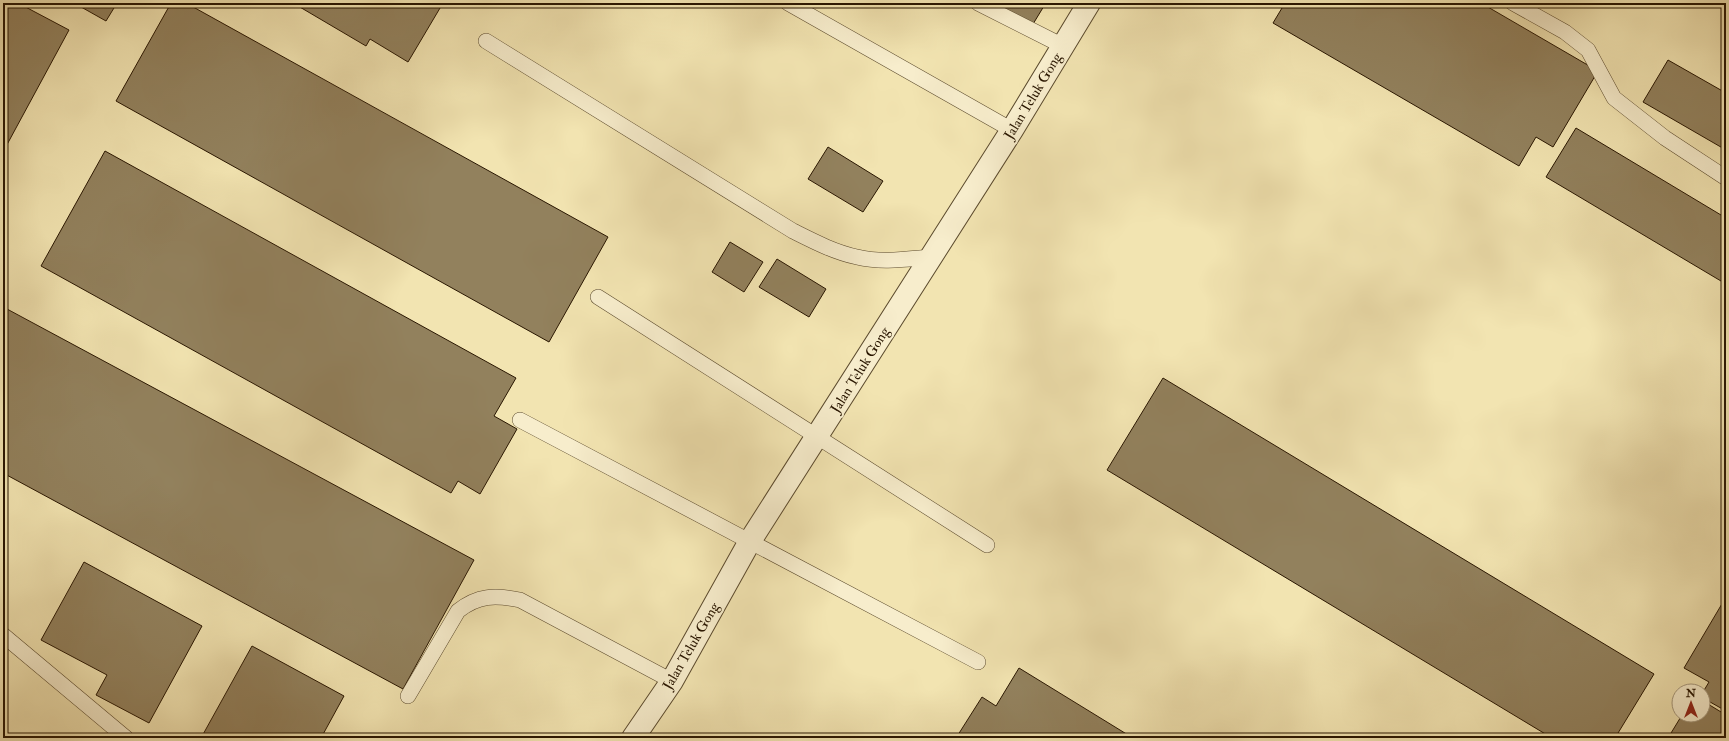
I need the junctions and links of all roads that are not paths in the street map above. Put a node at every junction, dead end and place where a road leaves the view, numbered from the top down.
1 (788, 3) edge
2 (978, 3) edge
3 (1089, 3) edge
4 (1513, 3) edge
5 (486, 41) dead end
6 (1063, 46) junction
7 (1012, 130) junction
8 (1726, 178) edge
9 (932, 257) junction
10 (598, 297) dead end
11 (520, 420) dead end
12 (818, 437) junction
13 (750, 541) junction
14 (987, 545) dead end
15 (3, 635) edge
16 (978, 662) dead end
17 (672, 681) junction
18 (408, 696) dead end
19 (126, 738) edge
20 (633, 738) edge

1 - 7 lane
2 - 6 lane
3 - 6 street, Jalan Teluk Gong
4 - 8 lane
5 - 9 lane
6 - 7 street, Jalan Teluk Gong
7 - 9 street, Jalan Teluk Gong
9 - 12 street, Jalan Teluk Gong
10 - 12 lane
11 - 13 lane
12 - 13 street, Jalan Teluk Gong
12 - 14 lane
13 - 16 lane
13 - 17 street, Jalan Teluk Gong
15 - 19 lane
17 - 18 lane
17 - 20 street, Jalan Teluk Gong

